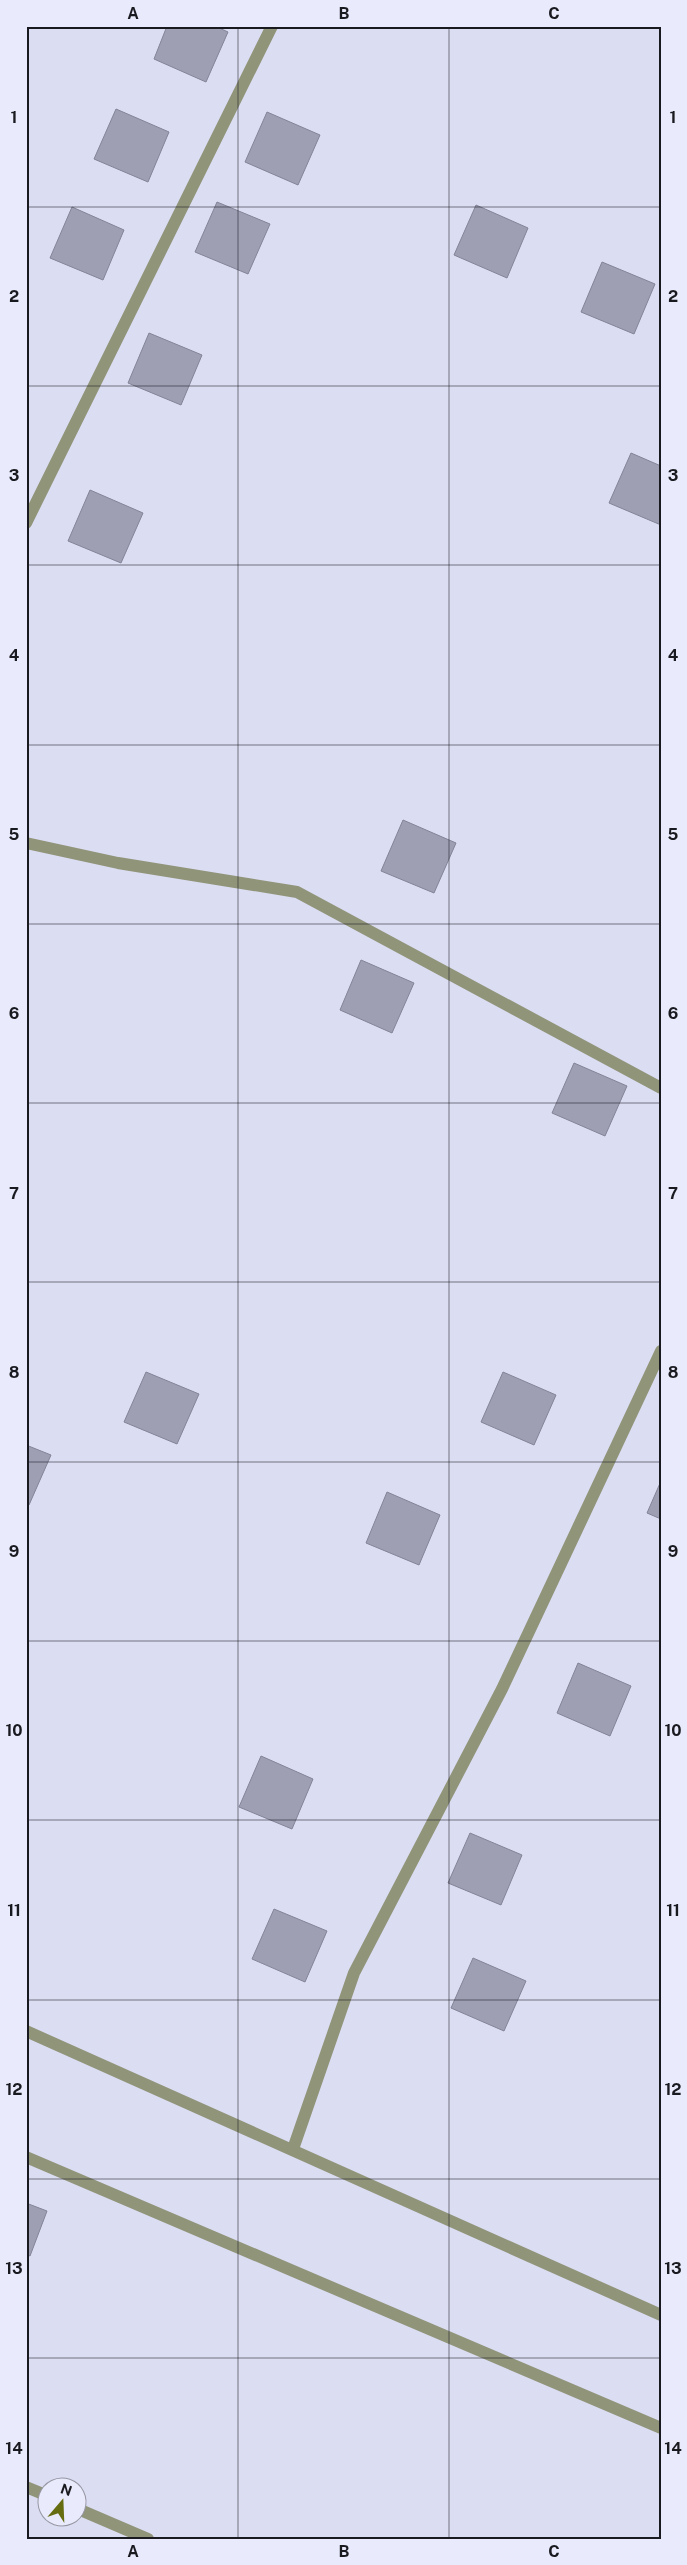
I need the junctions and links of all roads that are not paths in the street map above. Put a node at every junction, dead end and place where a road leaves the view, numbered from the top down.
1 (272, 26) edge
2 (26, 523) edge
3 (26, 843) edge
4 (661, 1088) edge
5 (661, 1351) edge
6 (26, 2031) edge
7 (293, 2149) junction
8 (26, 2157) edge
9 (661, 2314) edge
10 (661, 2428) edge
11 (26, 2487) edge
12 (38, 2492) edge
13 (88, 2514) edge
14 (142, 2538) edge

1 - 2 street
3 - 4 street
5 - 7 street
6 - 7 street
7 - 9 street
8 - 10 street
11 - 12 street
13 - 14 street

